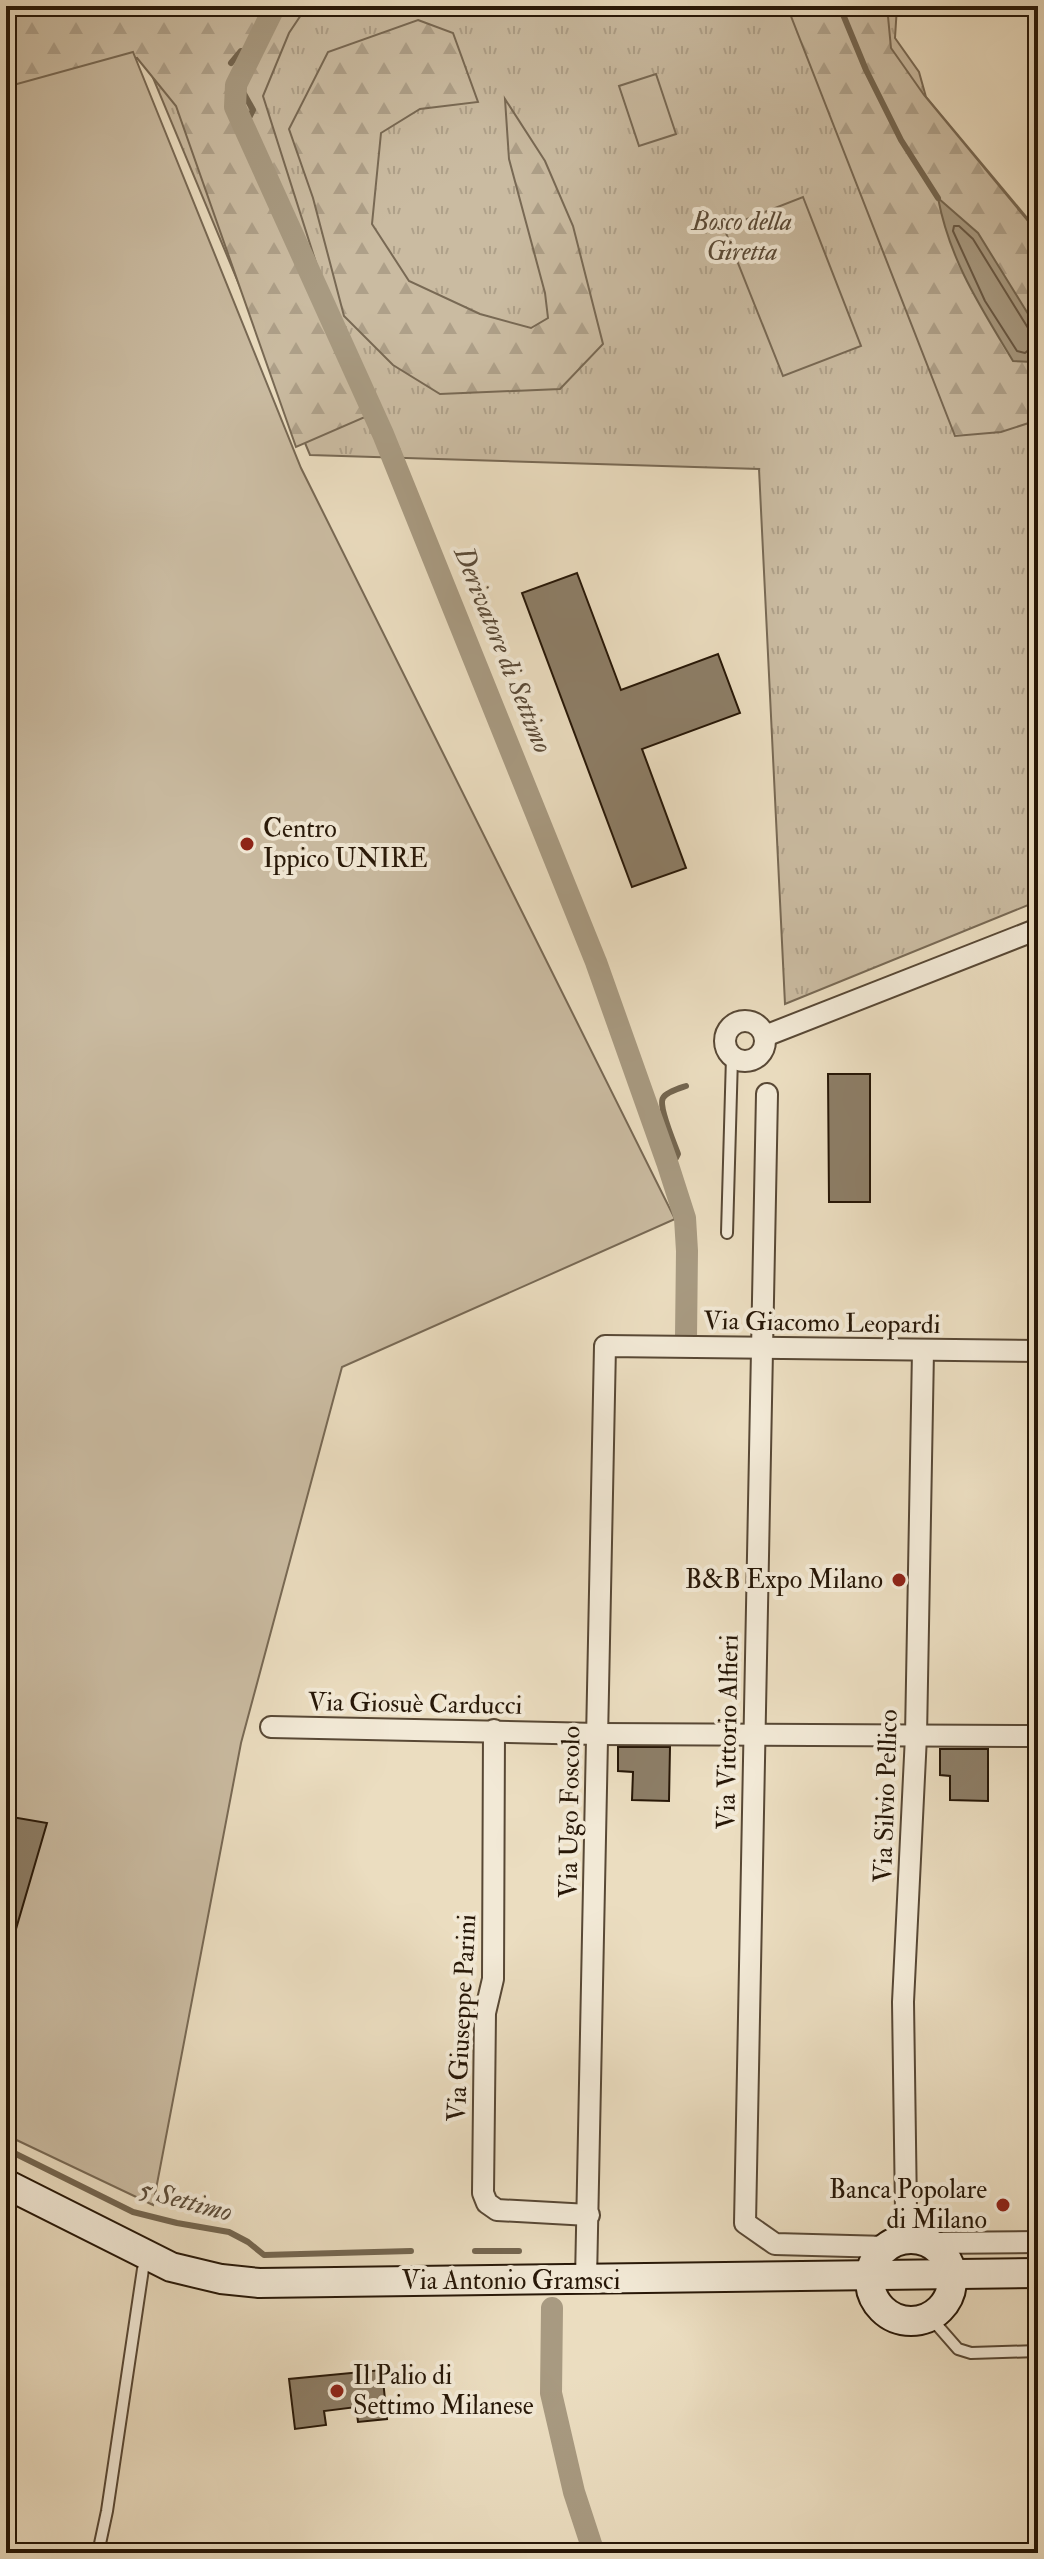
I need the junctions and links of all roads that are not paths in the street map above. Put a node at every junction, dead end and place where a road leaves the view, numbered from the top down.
1 (1038, 929) edge
2 (765, 1036) junction
3 (732, 1057) junction
4 (767, 1094) dead end
5 (727, 1233) dead end
6 (605, 1346) joint
7 (761, 1349) junction
8 (923, 1351) junction
9 (1038, 1351) edge
10 (271, 1727) dead end
11 (494, 1730) junction
12 (598, 1734) junction
13 (754, 1735) junction
14 (916, 1736) junction
15 (1038, 1736) edge
16 (6, 2184) edge
17 (6, 2201) edge
18 (589, 2215) junction
19 (1038, 2242) edge
20 (928, 2243) junction
21 (892, 2244) junction
22 (143, 2269) junction
23 (1038, 2273) edge
24 (586, 2280) junction
25 (952, 2283) junction
26 (871, 2284) junction
27 (1038, 2290) edge
28 (930, 2317) junction
29 (1038, 2351) edge
30 (98, 2553) edge

1 - 2 street
2 - 3 street
2 - 3 street
3 - 5 lane
4 - 7 street, Via Vittorio Alfieri
6 - 7 street, Via Giacomo Leopardi
6 - 12 street, Via Ugo Foscolo
7 - 8 street, Via Giacomo Leopardi
7 - 13 street, Via Vittorio Alfieri
8 - 9 street, Via Giacomo Leopardi
8 - 14 street, Via Silvio Pellico
10 - 11 street, Via Giosuè Carducci
11 - 12 street, Via Giosuè Carducci
11 - 18 street, Via Giuseppe Parini
12 - 13 street, Via Giosuè Carducci
12 - 18 street, Via Ugo Foscolo
13 - 14 street, Via Giosuè Carducci
13 - 21 street, Via Vittorio Alfieri
14 - 15 street, Via Giosuè Carducci
14 - 21 street, Via Silvio Pellico
16 - 24 main road, Via Antonio Gramsci
17 - 22 main road, Via Antonio Gramsci
18 - 24 street, Via Ugo Foscolo
19 - 20 street
20 - 21 main road
20 - 25 main road
21 - 26 main road
22 - 26 main road, Via Antonio Gramsci
22 - 30 lane
23 - 25 main road, Via Antonio Gramsci
24 - 26 main road, Via Antonio Gramsci
25 - 26 main road, Via Antonio Gramsci
25 - 27 main road, Via Antonio Gramsci
25 - 28 main road
26 - 28 main road
28 - 29 lane

